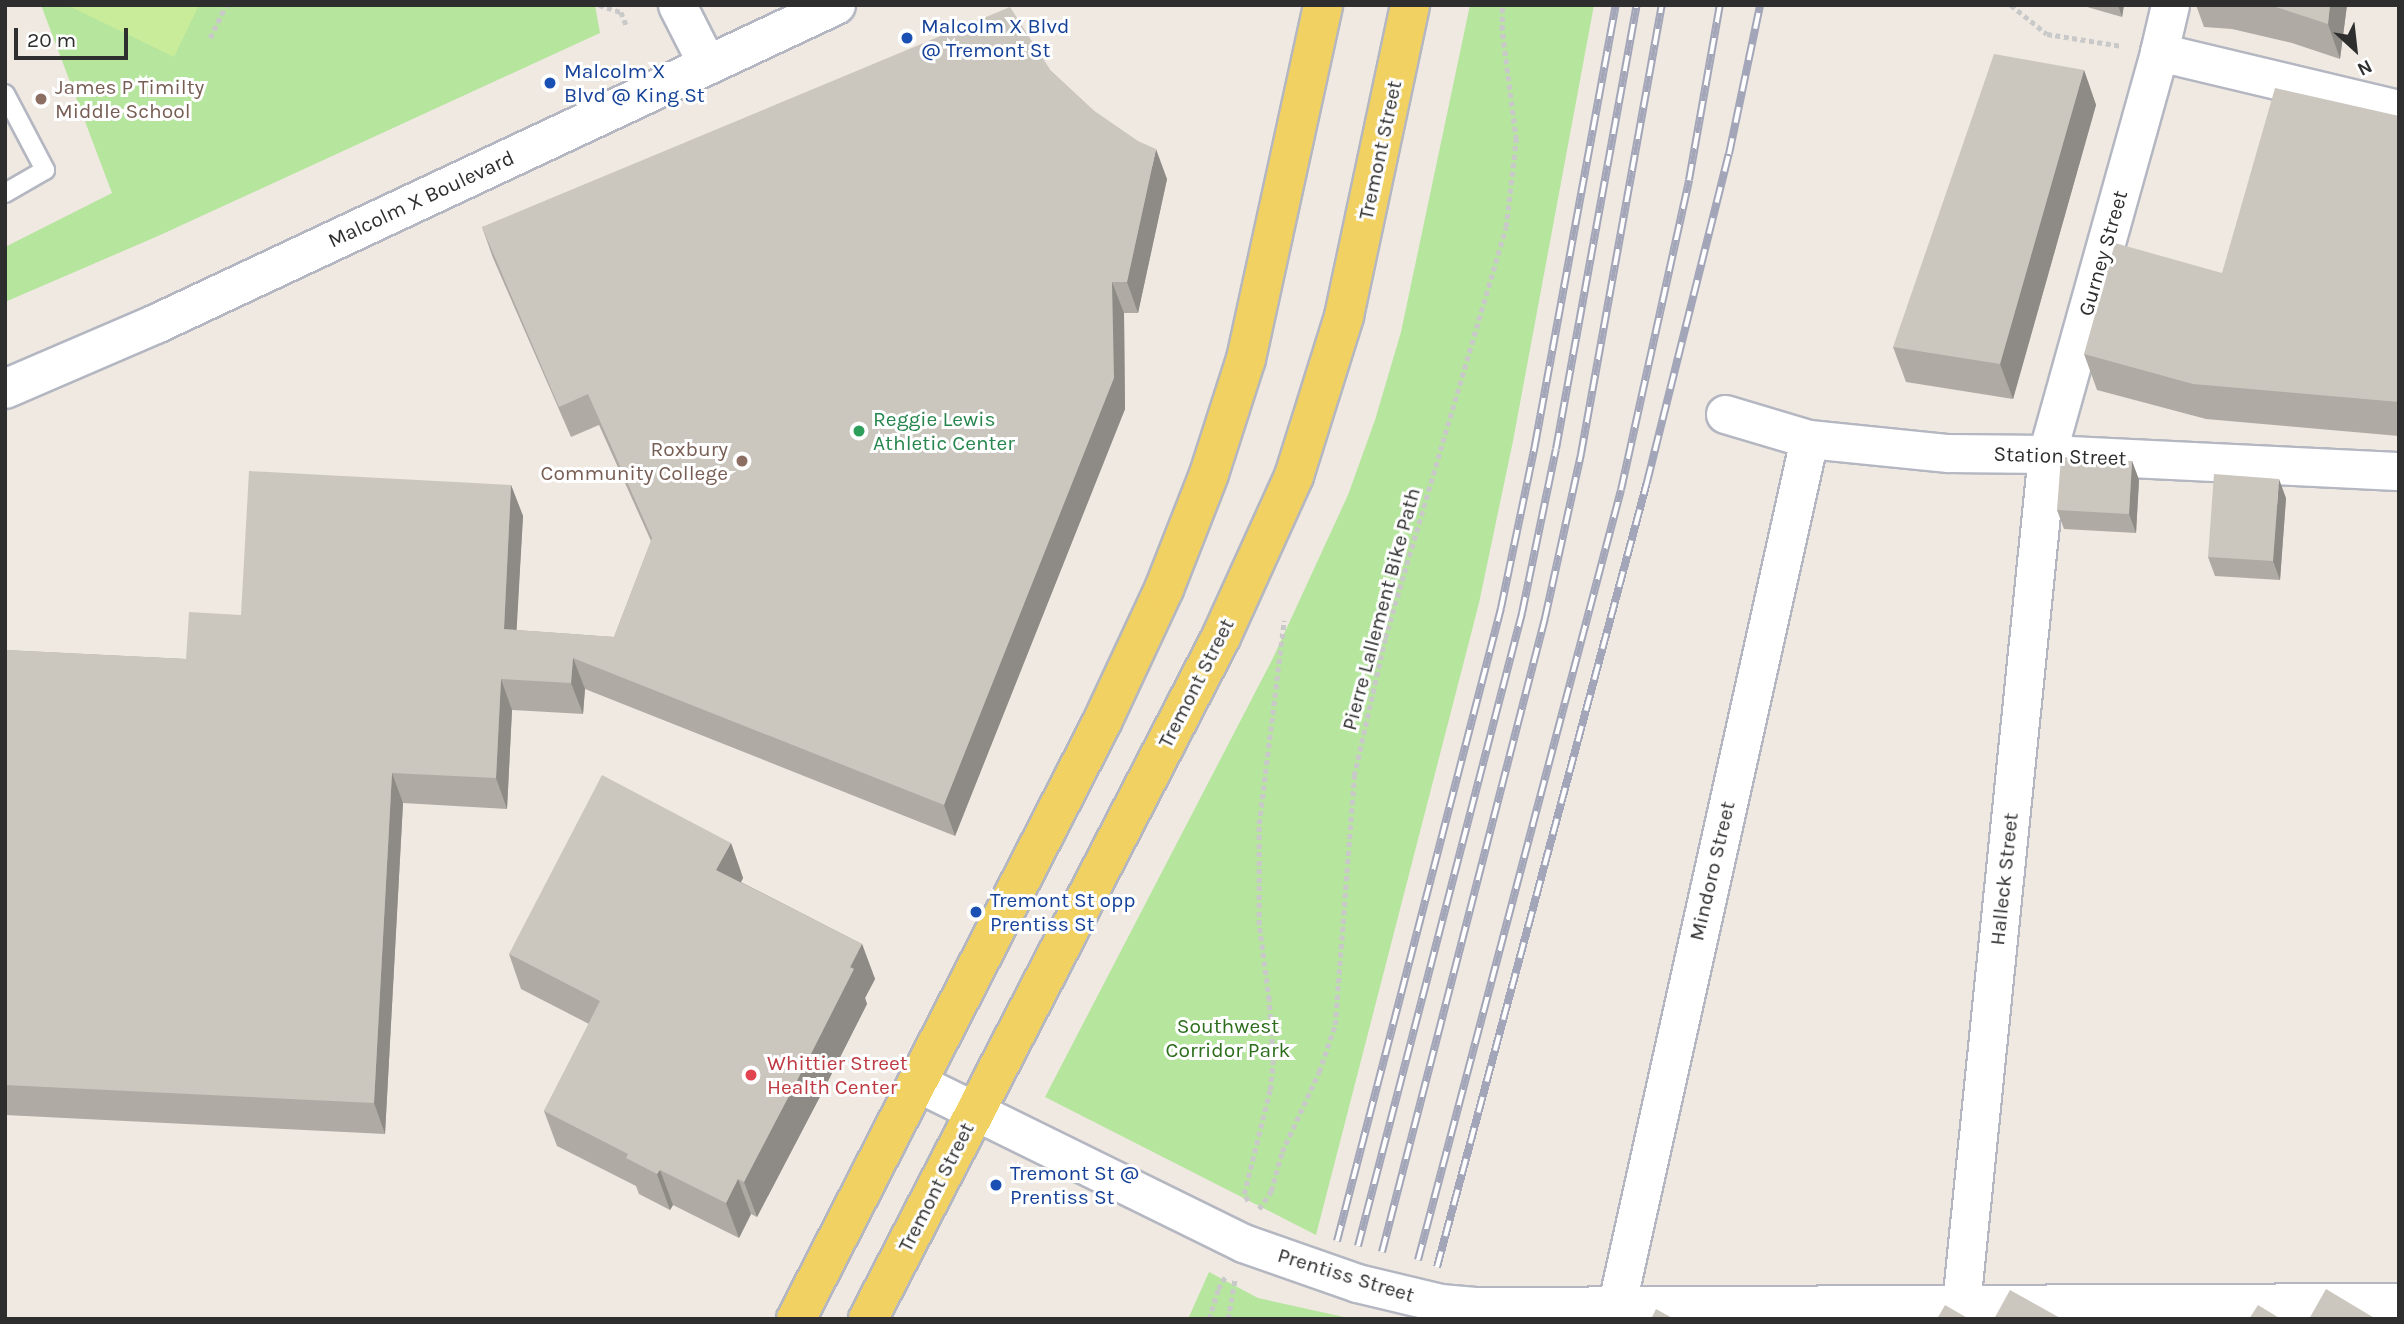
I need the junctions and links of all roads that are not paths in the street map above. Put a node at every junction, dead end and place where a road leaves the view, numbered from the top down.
1 (677, 5) edge
2 (836, 5) edge
3 (1301, 5) edge
4 (1323, 5) edge
5 (1410, 5) edge
6 (2170, 5) edge
7 (1315, 48) junction
8 (2159, 51) junction
9 (707, 64) junction
10 (6, 97) edge
11 (2399, 109) edge
12 (5, 192) edge
13 (5, 389) edge
14 (1725, 414) dead end
15 (1809, 439) junction
16 (2047, 454) junction
17 (2399, 471) edge
18 (918, 1083) junction
19 (975, 1110) junction
20 (2399, 1302) edge
21 (1617, 1303) junction
22 (1961, 1304) junction
23 (1508, 1312) edge
24 (796, 1319) edge
25 (868, 1319) edge

1 - 9 street
2 - 9 main road, Malcolm X Boulevard
3 - 7 main road
4 - 7 main road
5 - 19 main road, Tremont Street
6 - 8 street, Gurney Street
7 - 18 main road
8 - 11 street
8 - 16 street, Gurney Street
9 - 13 main road, Malcolm X Boulevard
10 - 12 lane
14 - 15 street, Station Street
15 - 16 street, Station Street
15 - 21 street, Mindoro Street
16 - 17 street, Station Street
16 - 22 street, Halleck Street
18 - 19 street, Prentiss Street
18 - 24 main road
19 - 23 street, Prentiss Street
19 - 25 main road, Tremont Street
20 - 22 street, Prentiss Street
21 - 22 street, Prentiss Street
21 - 23 street, Prentiss Street

